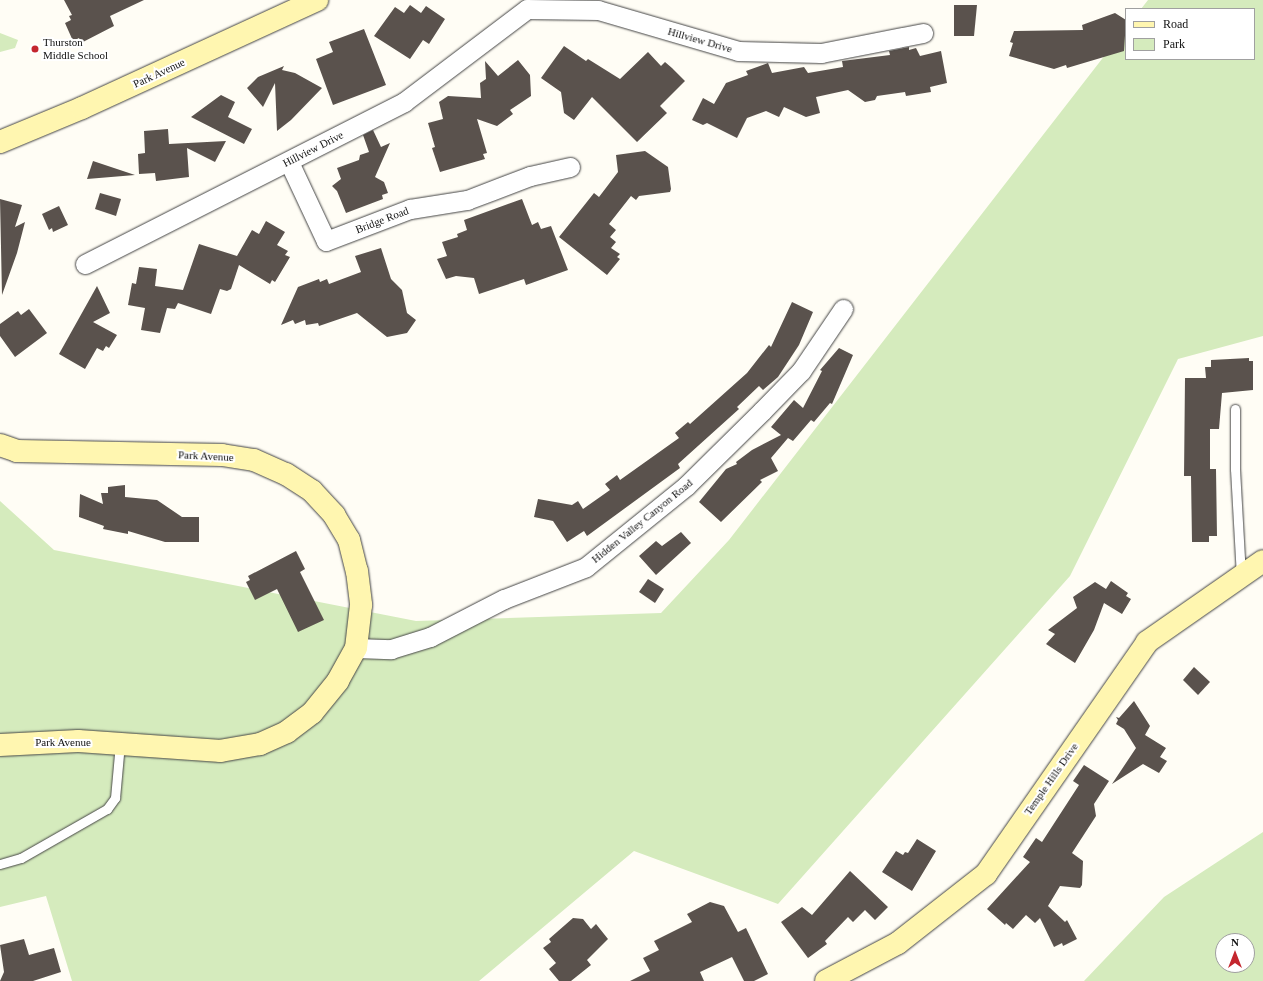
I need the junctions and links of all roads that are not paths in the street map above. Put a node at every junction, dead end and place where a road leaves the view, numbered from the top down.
1 (317, 0) edge
2 (525, 5) edge
3 (923, 33) dead end
4 (0, 142) edge
5 (289, 162) junction
6 (570, 167) dead end
7 (85, 264) dead end
8 (843, 308) dead end
9 (1235, 408) dead end
10 (0, 445) edge
11 (1263, 561) edge
12 (1241, 576) junction
13 (356, 648) junction
14 (120, 743) junction
15 (0, 745) edge
16 (0, 864) edge
17 (826, 981) edge

1 - 4 main road, Park Avenue
2 - 3 street, Hillview Drive
2 - 5 street, Hillview Drive
5 - 6 street, Bridge Road
5 - 7 street, Hillview Drive
8 - 13 street, Hidden Valley Canyon Road
9 - 12 lane
10 - 13 main road, Park Avenue
11 - 12 main road, Temple Hills Drive
12 - 17 main road, Temple Hills Drive
13 - 14 main road, Park Avenue
14 - 15 main road, Park Avenue
14 - 16 lane

